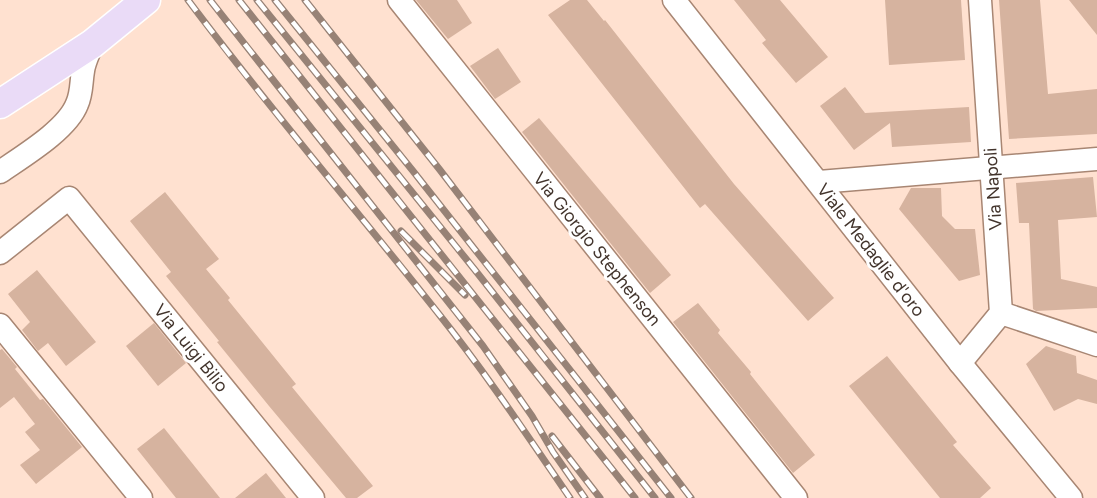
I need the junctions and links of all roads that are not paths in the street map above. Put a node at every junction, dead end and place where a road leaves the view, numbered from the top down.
1 (147, 0) edge
2 (399, 0) edge
3 (674, 0) edge
4 (980, 0) edge
5 (92, 44) junction
6 (0, 104) edge
7 (1097, 159) edge
8 (992, 168) junction
9 (0, 172) edge
10 (819, 182) junction
11 (0, 253) edge
12 (1001, 313) junction
13 (0, 325) edge
14 (1097, 345) edge
15 (960, 363) junction
16 (141, 498) edge
17 (313, 498) edge
18 (796, 498) edge
19 (1071, 498) edge

1 - 5 main road
2 - 18 street, Via Giorgio Stephenson
3 - 10 street, Viale Medaglie d'oro
4 - 8 street, Via Napoli
5 - 6 main road
5 - 9 street
7 - 8 street
8 - 10 street
8 - 12 street, Via Napoli
10 - 15 street, Viale Medaglie d'oro
11 - 17 street, Via Luigi Bilio
12 - 14 street
12 - 15 street
13 - 16 street
15 - 19 street, Viale Medaglie d'oro

